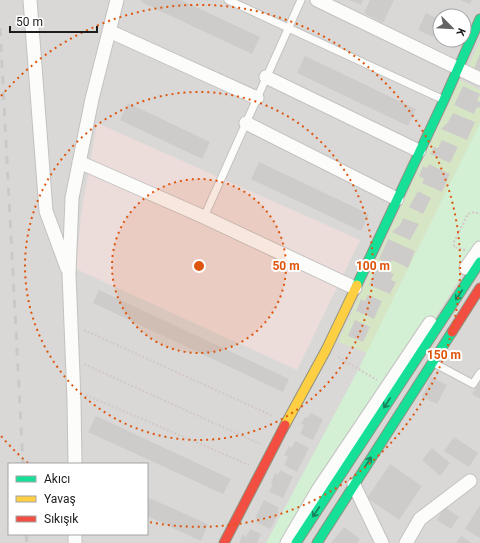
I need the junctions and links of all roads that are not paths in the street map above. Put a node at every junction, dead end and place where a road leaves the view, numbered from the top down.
1 (30, 0) edge
2 (117, 0) edge
3 (228, 0) edge
4 (301, 0) edge
5 (317, 0) edge
6 (480, 19) edge
7 (288, 28) junction
8 (109, 31) junction
9 (480, 36) edge
10 (470, 58) dead end
11 (458, 68) junction
12 (266, 77) junction
13 (480, 79) edge
14 (257, 98) junction
15 (444, 100) junction
16 (246, 123) junction
17 (419, 151) junction
18 (79, 162) junction
19 (397, 199) junction
20 (204, 217) junction
21 (474, 249) edge
22 (480, 262) edge
23 (69, 274) junction
24 (355, 288) junction
25 (480, 288) edge
26 (476, 303) edge
27 (432, 362) junction
28 (480, 373) edge
29 (75, 463) edge
30 (470, 481) dead end
31 (354, 484) junction
32 (224, 543) edge
33 (287, 543) edge
34 (296, 543) edge
35 (317, 543) edge
36 (382, 543) edge
37 (406, 543) edge

1 - 23 street
2 - 8 street
3 - 7 lane
4 - 7 lane
5 - 11 street
6 - 11 main road
7 - 12 lane
7 - 15 lane
8 - 14 street
8 - 18 street
9 - 10 street
11 - 13 street
11 - 15 main road
12 - 14 lane
12 - 17 street
14 - 16 lane
15 - 17 main road
16 - 19 street
16 - 20 lane
17 - 19 main road
18 - 20 street
18 - 23 street
19 - 24 main road
20 - 24 street
21 - 33 street
22 -> 34 main road
23 - 29 street
24 - 32 main road
25 - 26 main road
26 - 27 main road
27 - 28 lane
31 -> 27 main road
30 - 37 street
31 - 35 main road
31 - 36 street

